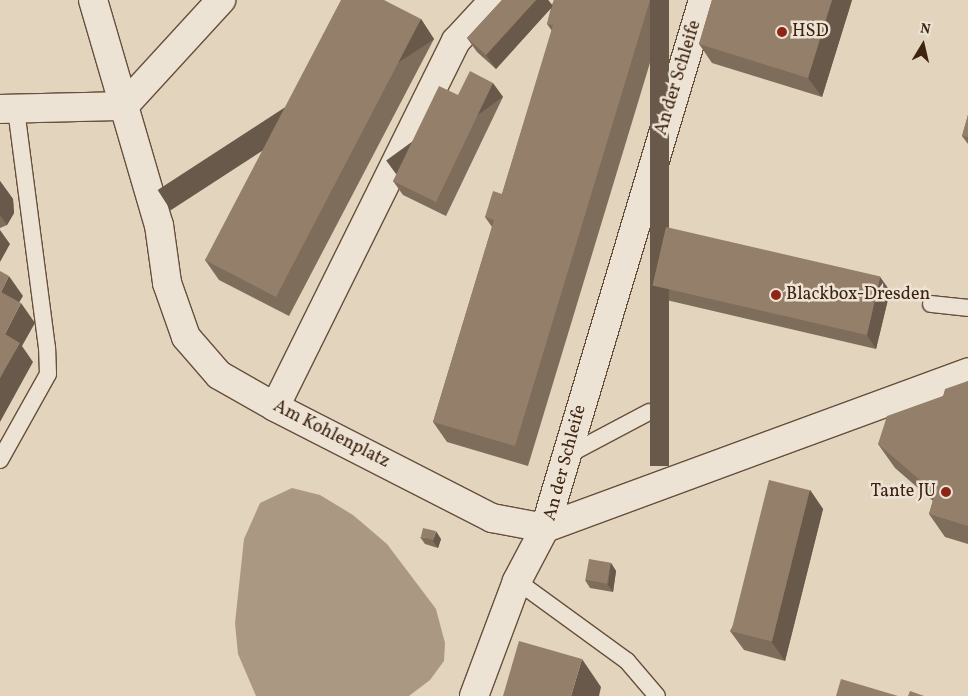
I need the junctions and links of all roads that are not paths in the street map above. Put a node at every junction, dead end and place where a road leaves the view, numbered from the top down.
1 (93, 0) edge
2 (221, 0) edge
3 (494, 0) edge
4 (702, 0) edge
5 (124, 106) junction
6 (5, 114) edge
7 (931, 304) dead end
8 (968, 308) edge
9 (968, 372) edge
10 (274, 407) junction
11 (649, 412) dead end
12 (566, 456) junction
13 (0, 460) edge
14 (545, 528) junction
15 (517, 582) junction
16 (474, 696) edge
17 (656, 696) edge

1 - 5 street, Am Kohlenplatz
2 - 5 street
3 - 10 street
4 - 12 street, An der Schleife
5 - 6 street
5 - 10 street, Am Kohlenplatz
6 - 13 lane
7 - 8 lane
9 - 14 street, An der Schleife
10 - 14 street, Am Kohlenplatz
11 - 12 lane
12 - 14 street, An der Schleife
14 - 15 street
15 - 16 street
15 - 17 lane

